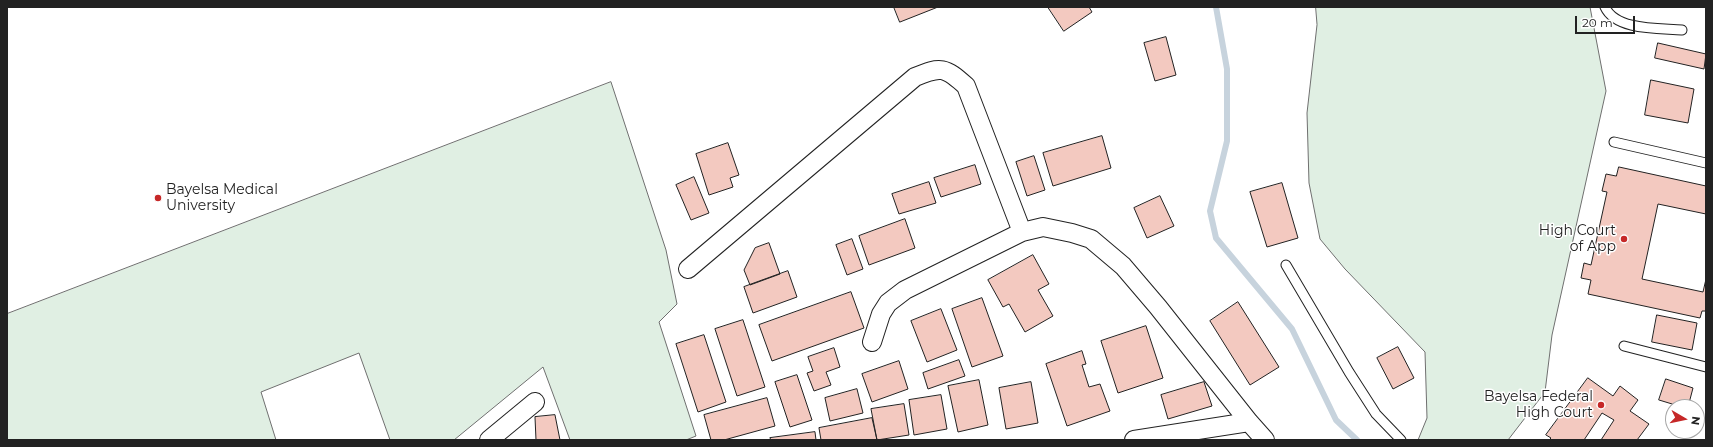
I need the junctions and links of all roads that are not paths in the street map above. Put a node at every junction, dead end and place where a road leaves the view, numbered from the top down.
1 (1605, 7) edge
2 (1682, 30) dead end
3 (1614, 142) dead end
4 (1706, 163) edge
5 (1022, 232) junction
6 (1286, 265) dead end
7 (688, 269) dead end
8 (872, 342) dead end
9 (1624, 346) dead end
10 (1706, 367) edge
11 (535, 402) dead end
12 (1249, 422) junction
13 (489, 440) edge
14 (1134, 440) edge
15 (1265, 440) edge
16 (1401, 440) edge

1 - 2 lane
3 - 4 lane
5 - 7 street
5 - 8 street
5 - 12 street
6 - 16 lane
9 - 10 lane
11 - 13 street
12 - 14 street
12 - 15 street

